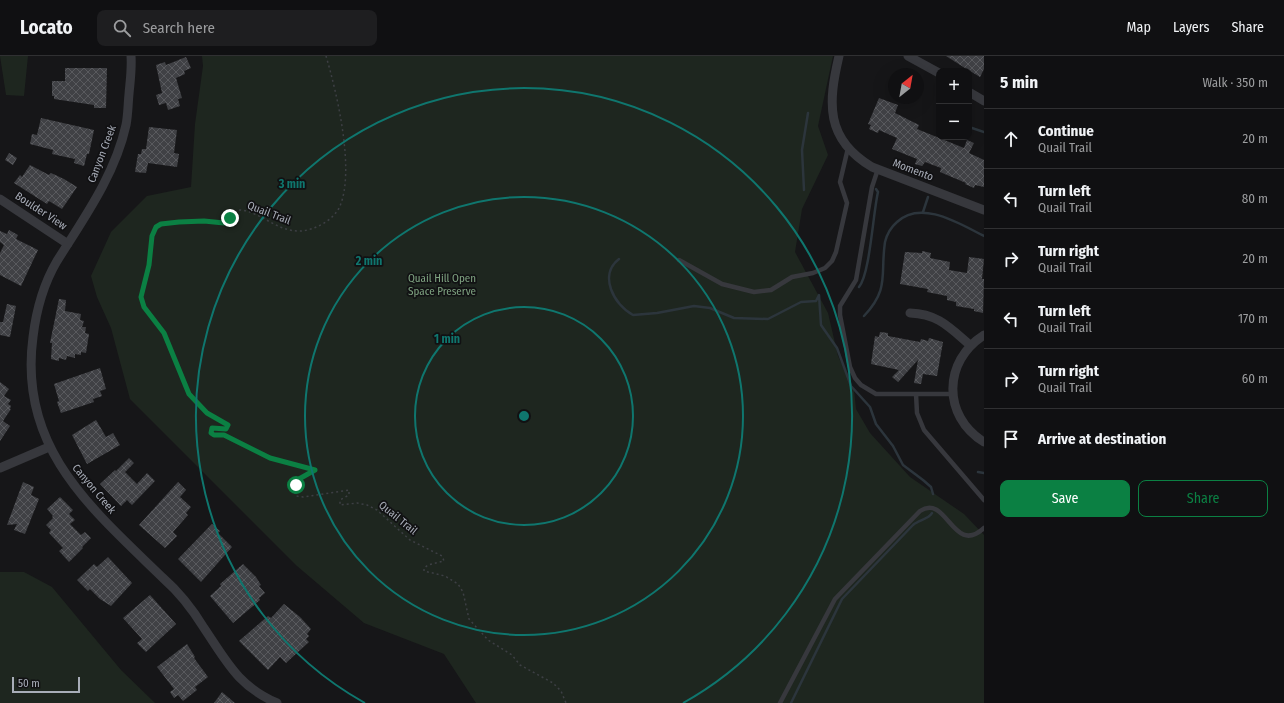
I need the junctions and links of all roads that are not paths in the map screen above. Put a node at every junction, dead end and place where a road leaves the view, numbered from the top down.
1 (131, 56) edge
2 (840, 56) edge
3 (908, 56) edge
4 (936, 71) edge
5 (972, 94) edge
6 (984, 101) edge
7 (848, 148) junction
8 (878, 169) junction
9 (0, 199) edge
10 (984, 210) edge
11 (68, 244) junction
12 (679, 260) dead end
13 (910, 313) dead end
14 (984, 335) edge
15 (970, 345) junction
16 (916, 394) junction
17 (953, 394) junction
18 (984, 442) edge
19 (49, 447) junction
20 (0, 468) edge
21 (984, 500) edge
22 (984, 528) edge
23 (277, 703) edge
24 (780, 703) edge

1 - 11 street, Canyon Creek
2 - 7 street, Momento
3 - 4 street
5 - 6 street
7 - 8 street, Momento
7 - 12 lane
8 - 10 street, Momento
8 - 16 lane
9 - 11 street, Boulder View
11 - 19 street, Canyon Creek
13 - 15 street
14 - 15 street
15 - 17 street
16 - 17 lane
16 - 21 lane
17 - 18 street
19 - 20 street
19 - 23 street, Canyon Creek
22 - 24 lane

